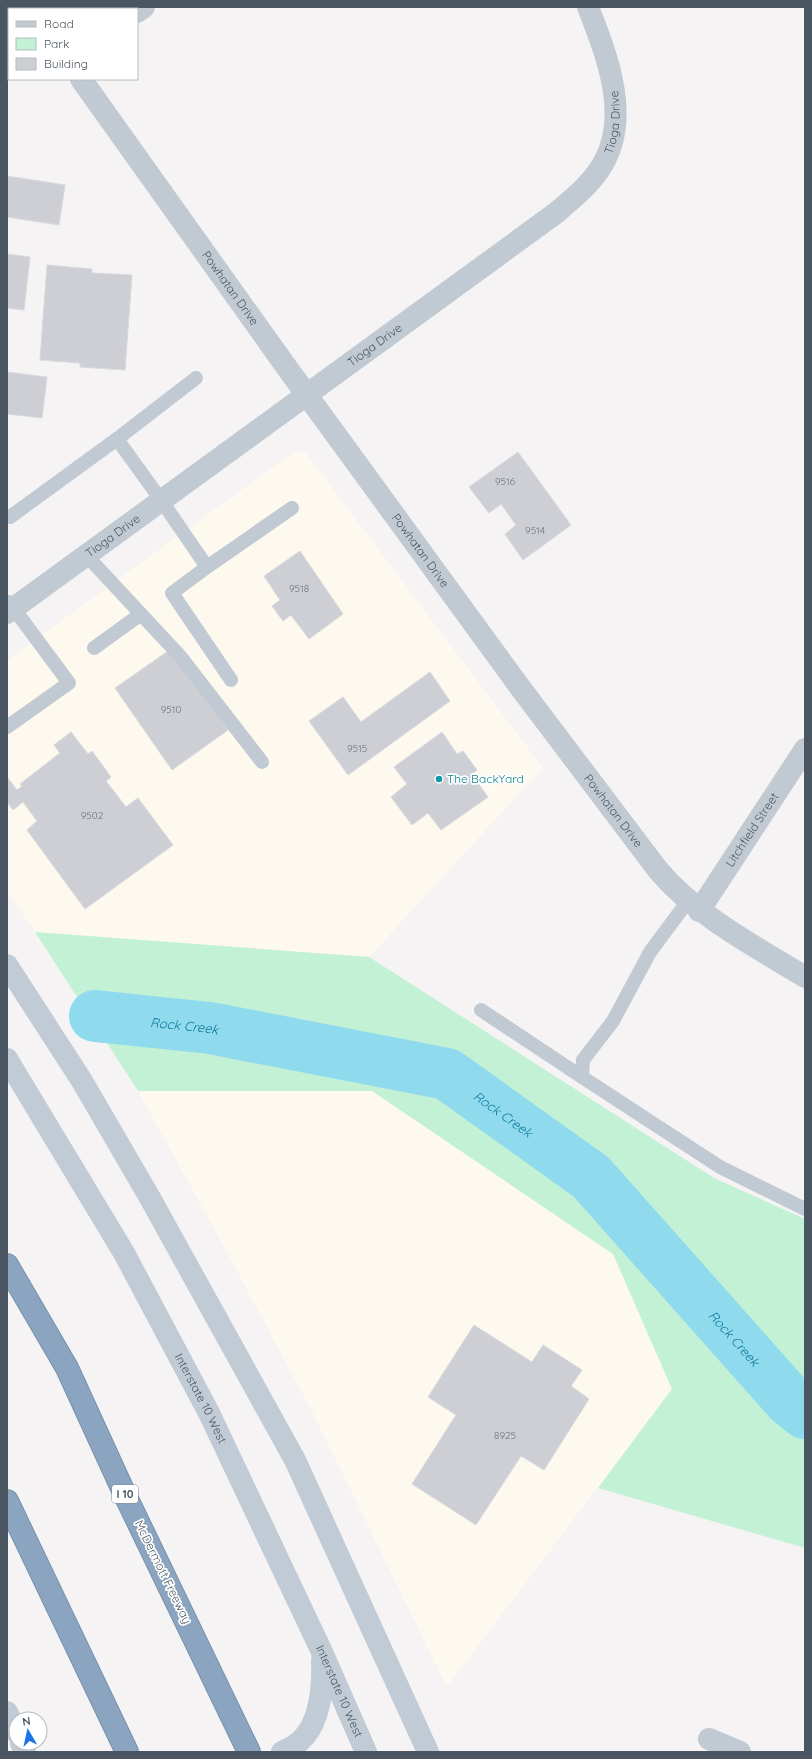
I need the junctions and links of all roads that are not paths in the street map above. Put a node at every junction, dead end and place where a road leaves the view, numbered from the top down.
1 (588, 7) edge
2 (82, 80) edge
3 (196, 378) dead end
4 (307, 394) junction
5 (117, 439) junction
6 (161, 500) junction
7 (292, 508) dead end
8 (10, 517) dead end
9 (86, 555) junction
10 (207, 567) junction
11 (9, 607) edge
12 (141, 614) junction
13 (94, 648) dead end
14 (231, 680) dead end
15 (7, 727) edge
16 (805, 749) edge
17 (262, 762) dead end
18 (694, 906) junction
19 (7, 965) edge
20 (805, 977) edge
21 (481, 1010) dead end
22 (7, 1059) edge
23 (582, 1077) junction
24 (805, 1209) edge
25 (7, 1265) edge
26 (7, 1501) edge
27 (322, 1652) junction
28 (709, 1738) dead end
29 (127, 1752) edge
30 (249, 1752) edge
31 (282, 1752) edge
32 (366, 1752) edge
33 (428, 1752) edge
34 (740, 1752) edge

1 - 4 street, Tioga Drive
2 - 4 street, Powhatan Drive
3 - 5 lane
4 - 6 street, Tioga Drive
4 - 18 street, Powhatan Drive
5 - 6 lane
5 - 8 lane
6 - 9 street, Tioga Drive
6 - 10 lane
7 - 10 lane
9 - 11 street, Tioga Drive
9 - 12 lane
10 - 14 lane
11 - 15 lane
12 - 13 lane
12 - 17 lane
16 - 18 street, Litchfield Street
18 - 20 street, Powhatan Drive
18 - 23 lane
19 - 33 main road
21 - 23 lane
22 - 27 main road, Interstate 10 West
23 - 24 lane
25 - 30 highway, McDermott Freeway / I 10
26 - 29 highway
27 - 31 main road
27 - 32 main road, Interstate 10 West
28 - 34 street

